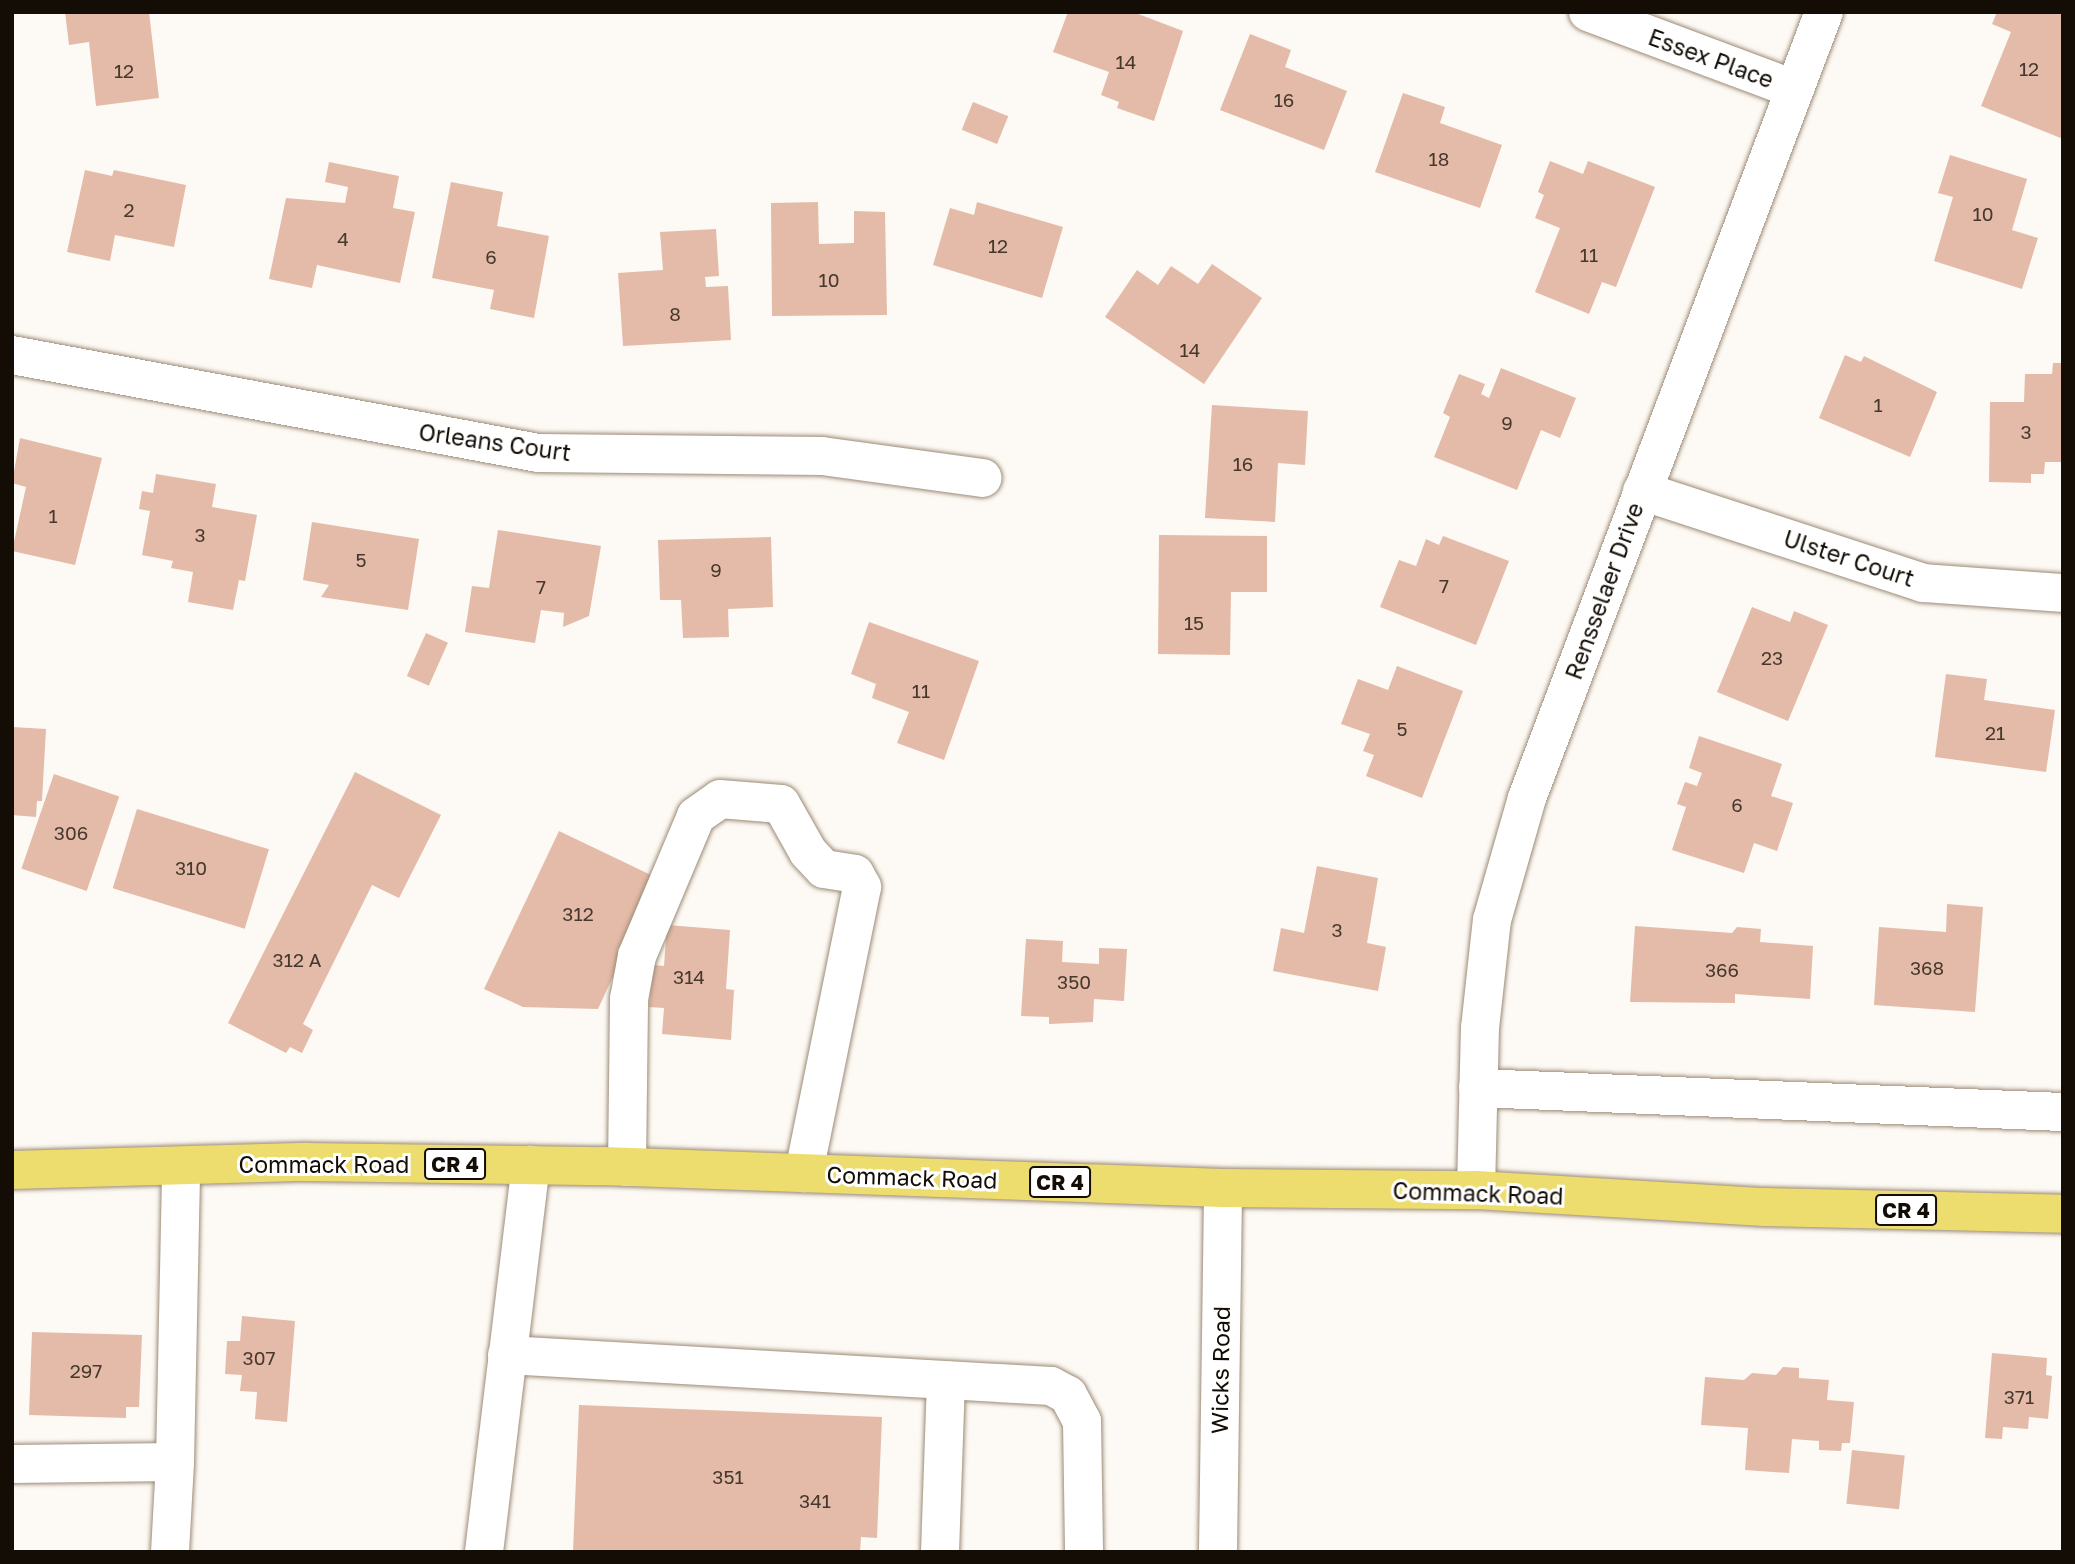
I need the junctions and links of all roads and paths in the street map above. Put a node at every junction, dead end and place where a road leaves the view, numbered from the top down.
1 (1588, 12) edge
2 (1824, 12) edge
3 (1794, 89) junction
4 (12, 355) edge
5 (982, 478) dead end
6 (1642, 491) junction
7 (2063, 593) edge
8 (1478, 1088) junction
9 (2063, 1112) edge
10 (181, 1166) junction
11 (531, 1166) junction
12 (627, 1167) junction
13 (12, 1170) edge
14 (804, 1173) junction
15 (1223, 1188) junction
16 (1476, 1190) junction
17 (2063, 1214) edge
18 (507, 1355) junction
19 (946, 1380) junction
20 (175, 1462) junction
21 (12, 1464) edge
22 (170, 1552) edge
23 (484, 1552) edge
24 (940, 1552) edge
25 (1084, 1552) edge
26 (1218, 1552) edge

1 - 3 street, Essex Place
2 - 3 street, Rensselaer Drive
3 - 6 street, Rensselaer Drive
4 - 5 street, Orleans Court
6 - 7 street, Ulster Court
6 - 8 street, Rensselaer Drive
8 - 9 street
8 - 16 street, Rensselaer Drive
10 - 11 main road, Commack Road / CR 4
10 - 13 main road, Commack Road / CR 4
10 - 20 street
11 - 12 main road, Commack Road / CR 4
11 - 18 street
12 - 14 main road, Commack Road / CR 4
12 - 14 street
14 - 15 main road, Commack Road / CR 4
15 - 16 main road, Commack Road / CR 4
15 - 26 street, Wicks Road
16 - 17 main road, Commack Road / CR 4
18 - 19 street
18 - 23 street
19 - 24 street
19 - 25 street
20 - 21 street
20 - 22 street

